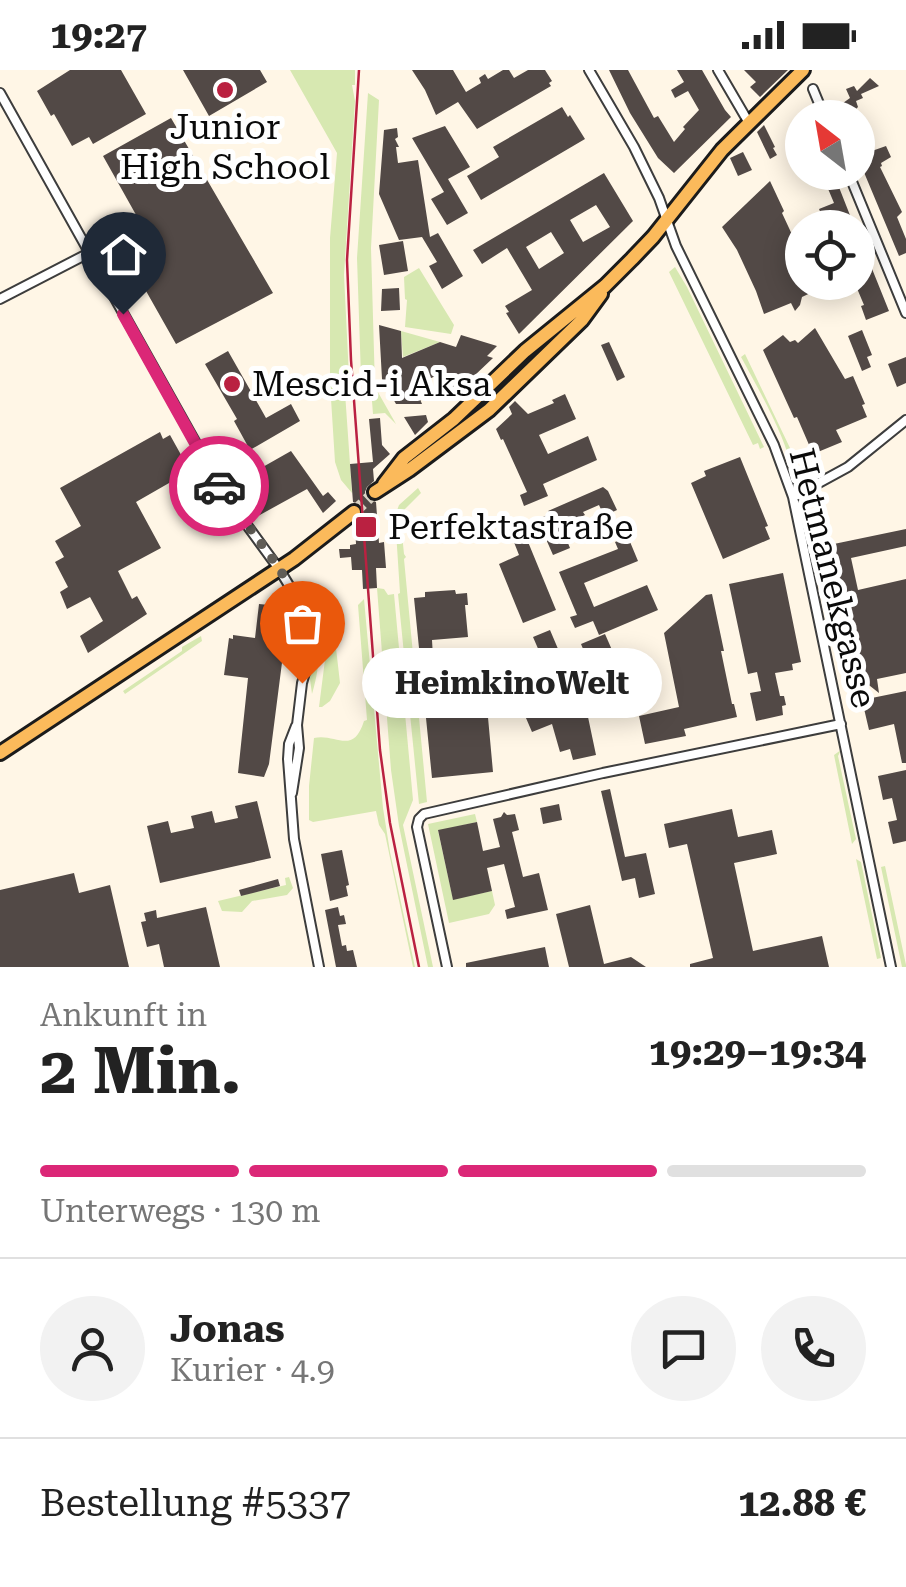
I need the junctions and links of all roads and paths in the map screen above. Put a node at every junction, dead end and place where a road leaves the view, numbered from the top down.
1 (589, 70) edge
2 (718, 70) edge
3 (803, 70) edge
4 (813, 88) dead end
5 (0, 93) edge
6 (818, 100) edge
7 (749, 123) junction
8 (855, 190) edge
9 (667, 220) junction
10 (90, 253) junction
11 (0, 299) edge
12 (906, 313) edge
13 (906, 420) edge
14 (380, 488) tunnel mouth
15 (793, 496) junction
16 (354, 512) tunnel mouth
17 (279, 568) junction
18 (841, 724) junction
19 (0, 752) edge
20 (307, 836) dead end
21 (294, 838) junction
22 (319, 967) edge
23 (447, 967) edge
24 (892, 967) edge

1 - 9 street, Hetmanekgasse
2 - 7 street
3 - 7 main road
4 - 6 street
5 - 10 street
7 - 9 main road
8 - 12 street
9 - 14 main road
9 - 15 street, Hetmanekgasse
10 - 11 street
10 - 17 street
13 - 15 street
15 - 18 street, Hetmanekgasse
16 - 17 main road
17 - 19 main road
17 - 21 street
18 - 23 street
18 - 24 street, Hetmanekgasse
20 - 21 street
21 - 22 street

